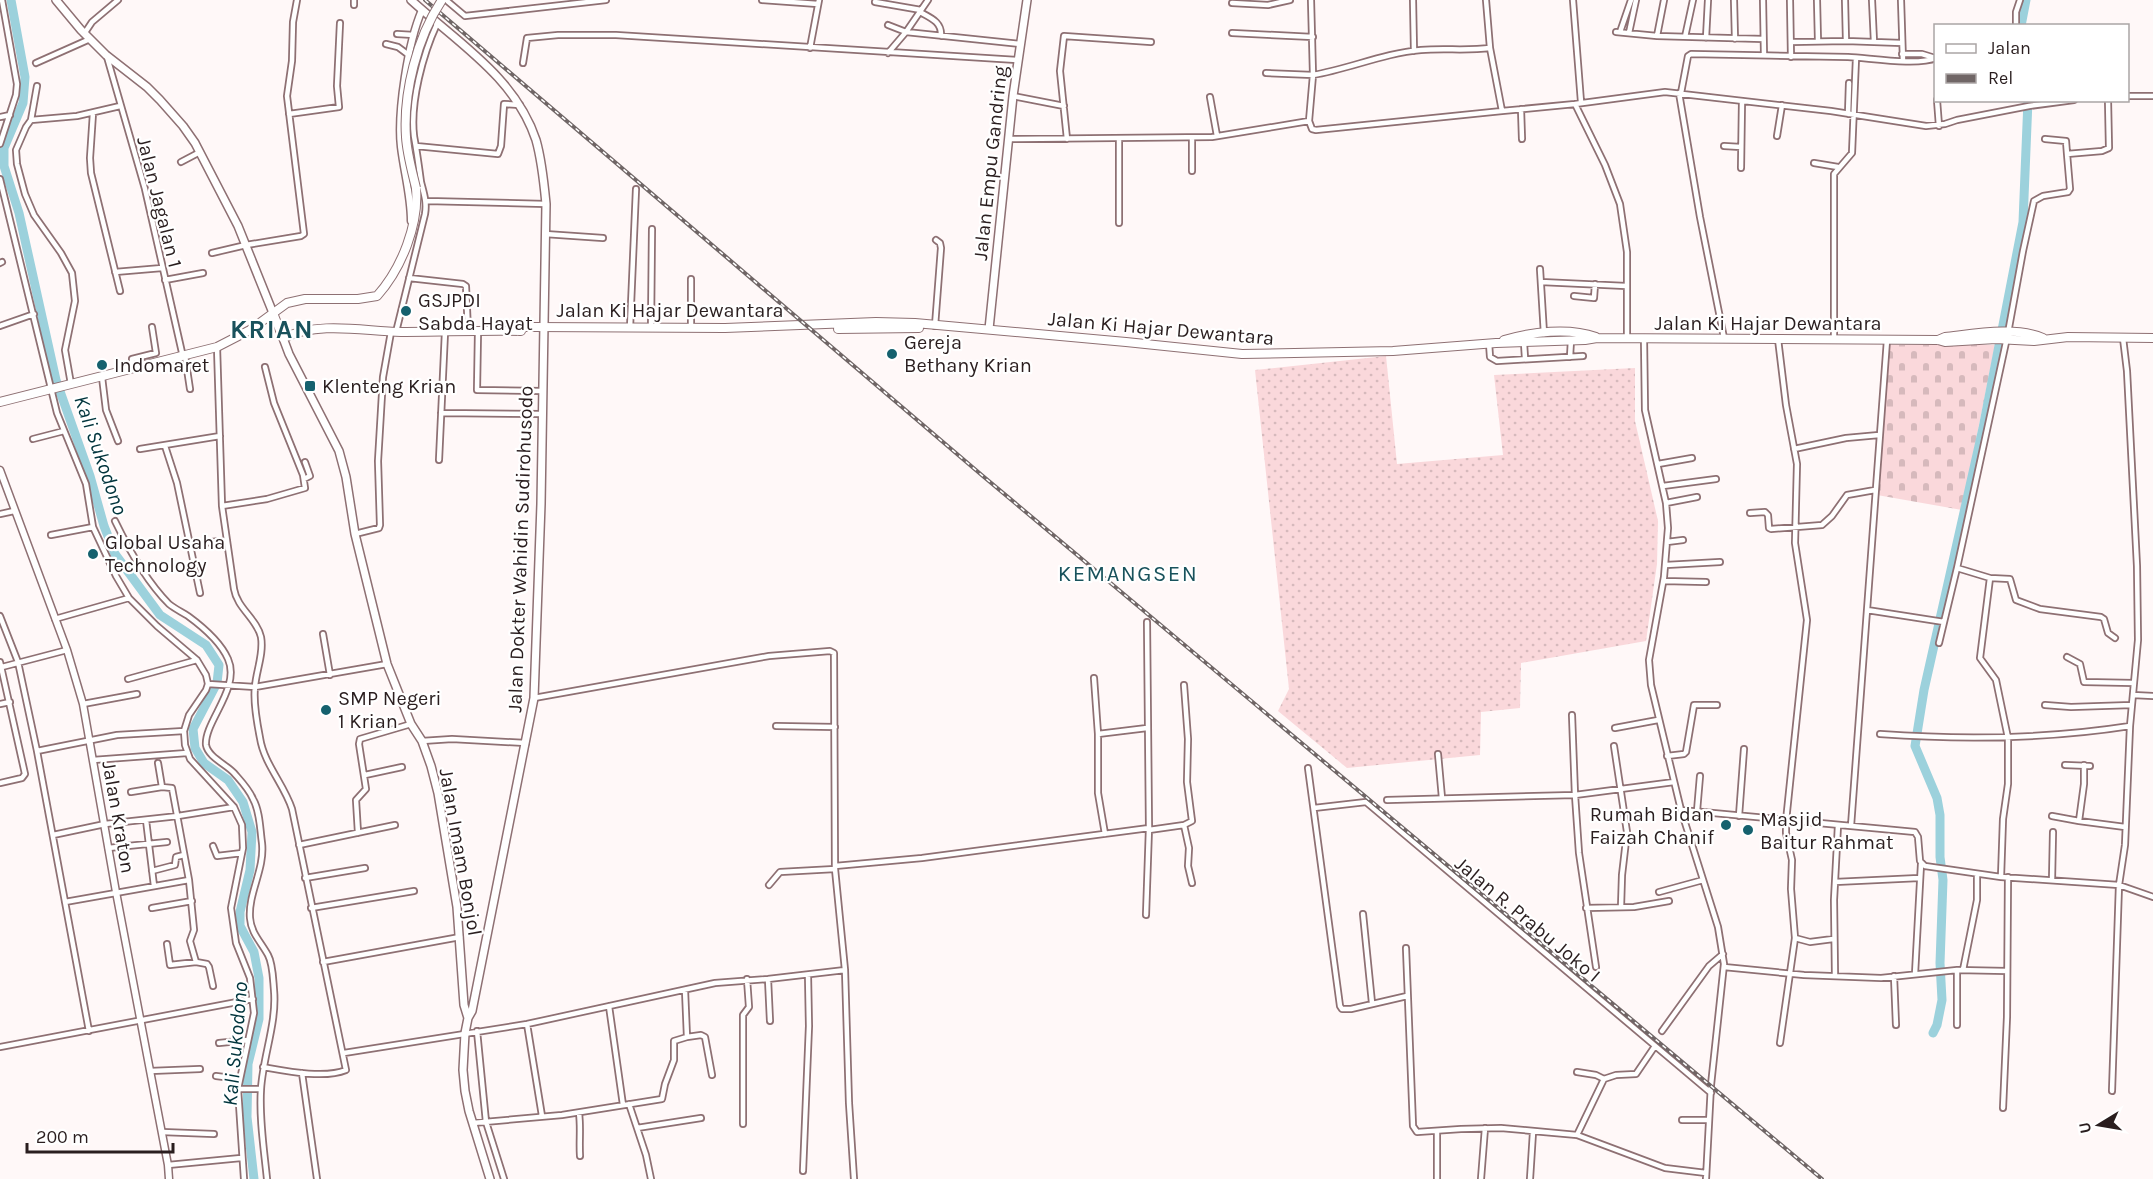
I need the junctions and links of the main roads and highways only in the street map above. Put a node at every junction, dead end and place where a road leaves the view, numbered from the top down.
1 (56, 0) edge
2 (411, 0) edge
3 (1027, 0) edge
4 (448, 2) edge
5 (273, 314) junction
6 (933, 326) junction
7 (543, 329) junction
8 (989, 329) junction
9 (1547, 336) junction
10 (1558, 337) junction
11 (283, 338) junction
12 (1597, 338) junction
13 (2153, 338) edge
14 (1491, 345) junction
15 (0, 402) edge
16 (468, 1018) junction
17 (490, 1179) edge

1 - 5 main road
2 - 7 main road, Jalan Dokter Wahidin Sudirohusodo, bridge
3 - 8 main road, Jalan Empu Gandring
4 - 5 main road, bridge
5 - 11 main road
5 - 15 main road
6 - 7 main road, Jalan Ki Hajar Dewantara
6 - 7 main road, Jalan Ki Hajar Dewantara
6 - 8 main road, Jalan Ki Hajar Dewantara
7 - 11 main road, Jalan Ki Hajar Dewantara
7 - 16 main road, Jalan Dokter Wahidin Sudirohusodo
8 - 14 main road, Jalan Ki Hajar Dewantara
9 - 10 main road, Jalan Ki Hajar Dewantara
9 - 14 main road, Jalan Ki Hajar Dewantara
9 - 14 main road, Jalan Ki Hajar Dewantara
10 - 12 main road, Jalan Ki Hajar Dewantara
10 - 12 main road, Jalan Ki Hajar Dewantara
11 - 16 main road, Jalan Imam Bonjol
12 - 13 main road, Jalan Ki Hajar Dewantara
16 - 17 main road, Jalan Imam Bonjol

